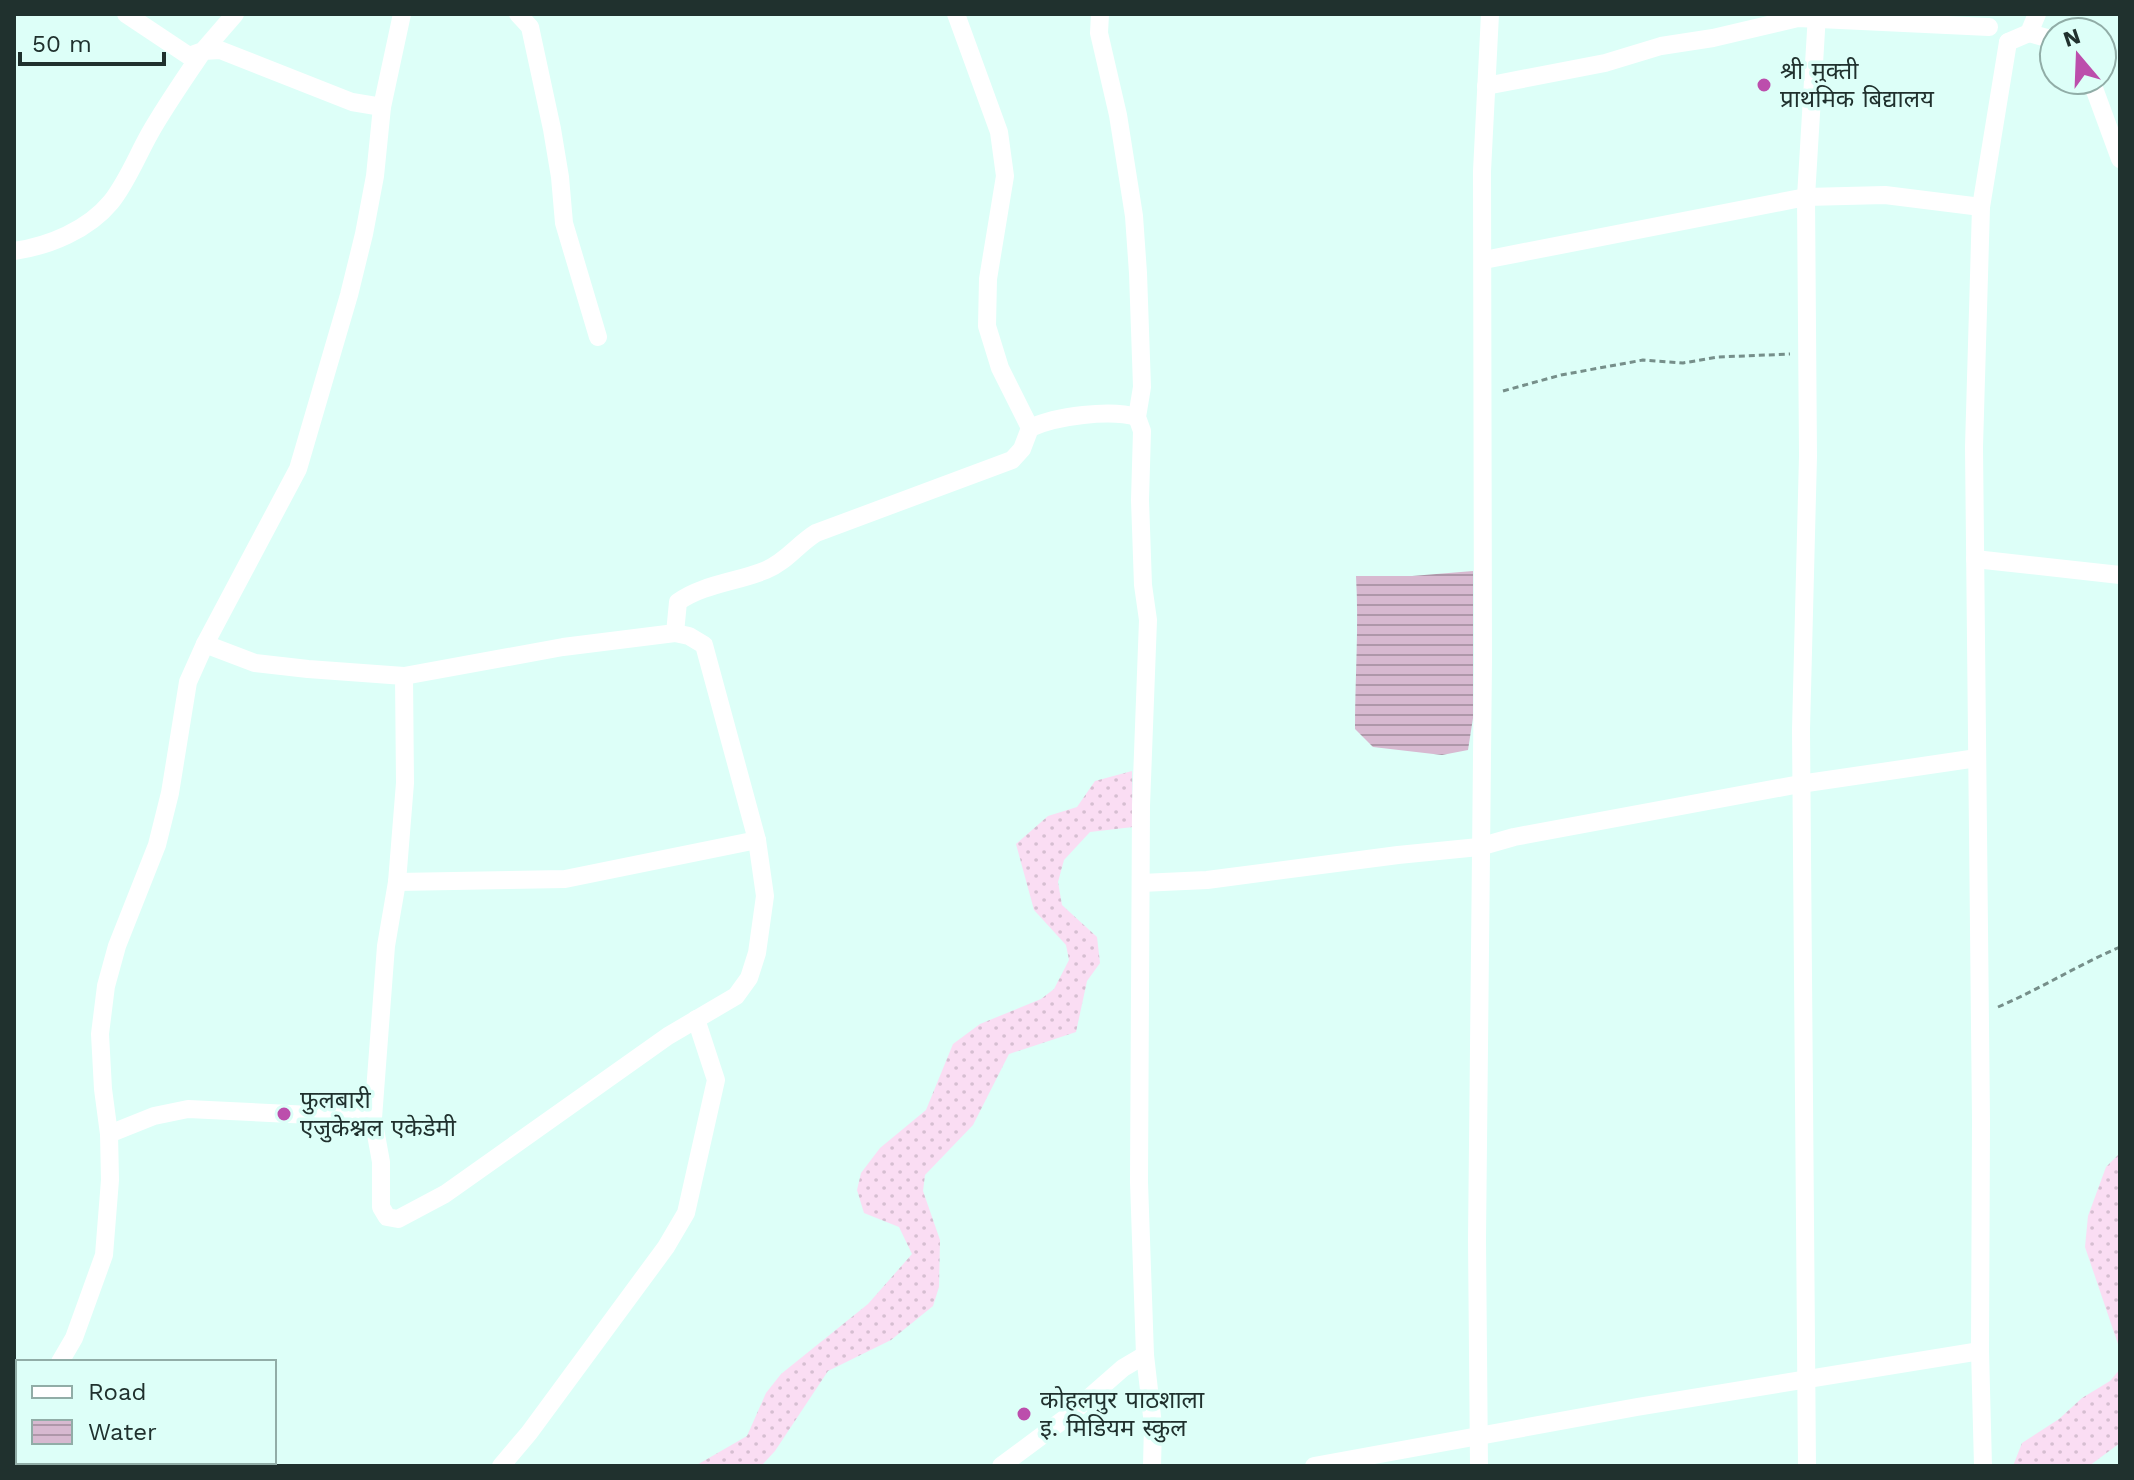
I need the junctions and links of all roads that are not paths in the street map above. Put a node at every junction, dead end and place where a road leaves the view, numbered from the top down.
1 (126, 14) edge
2 (235, 14) edge
3 (402, 14) edge
4 (518, 14) edge
5 (956, 14) edge
6 (1100, 14) edge
7 (1490, 14) edge
8 (2037, 14) edge
9 (1818, 17) edge
10 (1990, 21) edge
11 (2029, 33) junction
12 (2038, 36) edge
13 (2008, 42) junction
14 (203, 51) junction
15 (1486, 86) junction
16 (2097, 96) edge
17 (382, 107) junction
18 (2120, 159) edge
19 (1806, 197) junction
20 (1981, 207) junction
21 (14, 251) edge
22 (1484, 260) junction
23 (598, 337) dead end
24 (1137, 417) junction
25 (1030, 428) junction
26 (1975, 559) junction
27 (2120, 575) edge
28 (675, 633) junction
29 (205, 644) junction
30 (404, 676) junction
31 (1977, 758) junction
32 (1800, 784) junction
33 (757, 840) junction
34 (1479, 847) junction
35 (397, 882) junction
36 (1141, 883) junction
37 (696, 1019) junction
38 (373, 1118) junction
39 (109, 1134) junction
40 (1980, 1351) junction
41 (1145, 1355) junction
42 (61, 1360) edge
43 (1808, 1378) junction
44 (1480, 1436) junction
45 (501, 1466) edge
46 (1001, 1466) edge
47 (1152, 1466) edge
48 (1314, 1466) edge
49 (1479, 1466) edge
50 (1807, 1466) edge
51 (1983, 1466) edge

1 - 14 street
2 - 14 street
3 - 17 street
4 - 23 street
5 - 25 street
6 - 24 street
7 - 15 street
8 - 11 street
9 - 10 street
9 - 15 street
9 - 19 street
10 - 13 street
11 - 12 street
11 - 13 street
13 - 20 street
14 - 17 street
14 - 21 street
15 - 22 street
16 - 18 street
17 - 29 street
19 - 20 street
19 - 22 street
19 - 32 street
20 - 26 street
22 - 34 street
24 - 25 street
24 - 36 street
25 - 28 street
26 - 27 street
26 - 31 street
28 - 30 street
28 - 33 street
29 - 30 street
29 - 39 street
30 - 35 street
31 - 32 street
31 - 40 street
32 - 34 street
32 - 43 street
33 - 35 street
33 - 37 street
34 - 36 street
34 - 44 street
35 - 38 street
36 - 41 street
37 - 38 street
37 - 45 street
38 - 39 street
39 - 42 street
40 - 43 street
40 - 51 street
41 - 46 street
41 - 47 street
43 - 44 street
43 - 50 street
44 - 48 street
44 - 49 street

